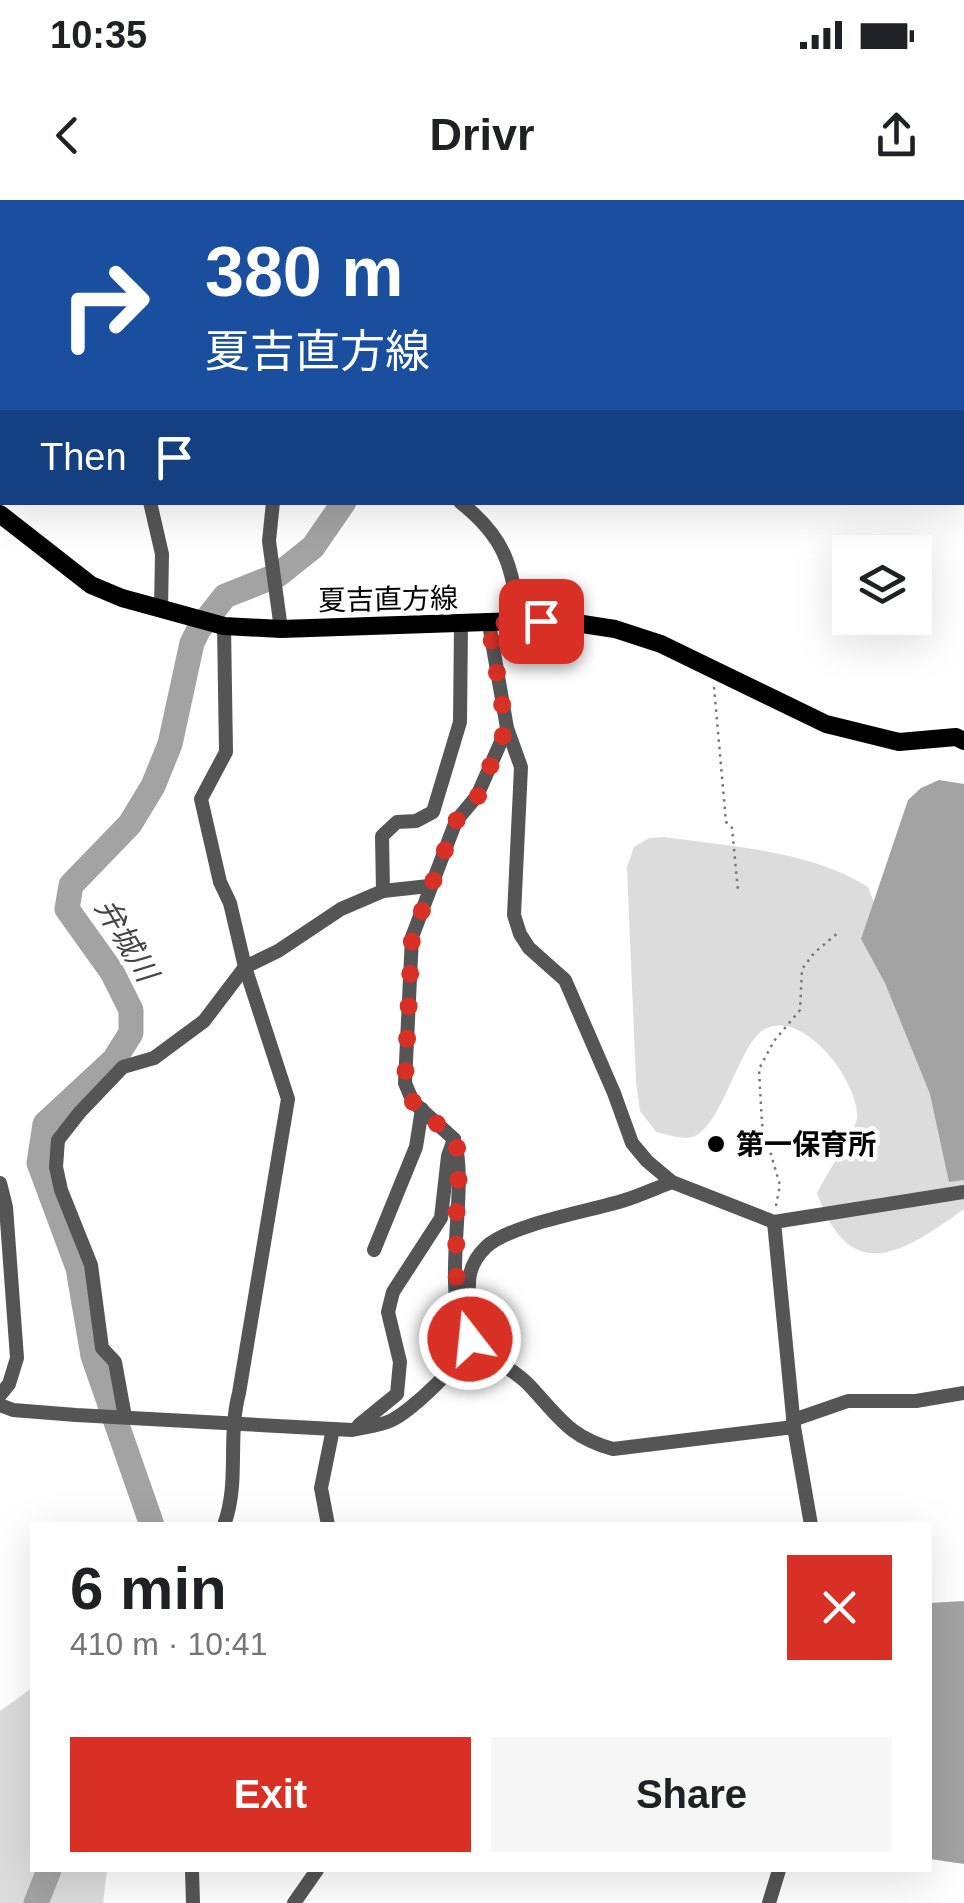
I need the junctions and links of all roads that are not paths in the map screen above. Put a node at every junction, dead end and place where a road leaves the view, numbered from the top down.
1 (151, 505) edge
2 (273, 505) edge
3 (464, 505) edge
4 (0, 514) edge
5 (171, 612) junction
6 (519, 621) junction
7 (489, 624) junction
8 (462, 625) junction
9 (224, 626) junction
10 (281, 629) junction
11 (506, 728) junction
12 (964, 741) edge
13 (429, 886) junction
14 (383, 891) junction
15 (245, 967) junction
16 (422, 1109) junction
17 (454, 1139) junction
18 (672, 1182) junction
19 (0, 1184) edge
20 (964, 1192) edge
21 (774, 1222) junction
22 (374, 1250) dead end
23 (470, 1339) junction
24 (964, 1392) edge
25 (0, 1396) edge
26 (0, 1405) edge
27 (124, 1417) junction
28 (232, 1422) junction
29 (794, 1424) junction
30 (333, 1428) junction
31 (352, 1430) junction
32 (225, 1522) edge
33 (327, 1522) edge
34 (810, 1522) edge
35 (192, 1872) edge
36 (316, 1872) edge
37 (778, 1872) edge
38 (193, 1903) edge
39 (294, 1903) edge
40 (770, 1903) edge

1 - 5 street
2 - 10 street
3 - 6 street
4 - 5 main road, 夏吉直方線
5 - 9 main road, 夏吉直方線
6 - 7 main road, 夏吉直方線
6 - 12 main road, 夏吉直方線
7 - 8 main road, 夏吉直方線
7 - 11 street
8 - 10 main road, 夏吉直方線
8 - 14 street
9 - 10 main road, 夏吉直方線
9 - 15 street
11 - 13 street
11 - 18 street
13 - 14 street
13 - 16 street
14 - 15 street
15 - 27 street
15 - 28 street
16 - 17 street
16 - 22 street
17 - 23 street
17 - 31 street
18 - 21 street
18 - 23 street
19 - 25 street
20 - 21 street
21 - 29 street
23 - 29 street
23 - 31 street
24 - 29 street
26 - 27 street
27 - 28 street
28 - 30 street
28 - 32 street
29 - 34 street
30 - 31 street
30 - 33 street
35 - 38 street
36 - 39 street
37 - 40 street

